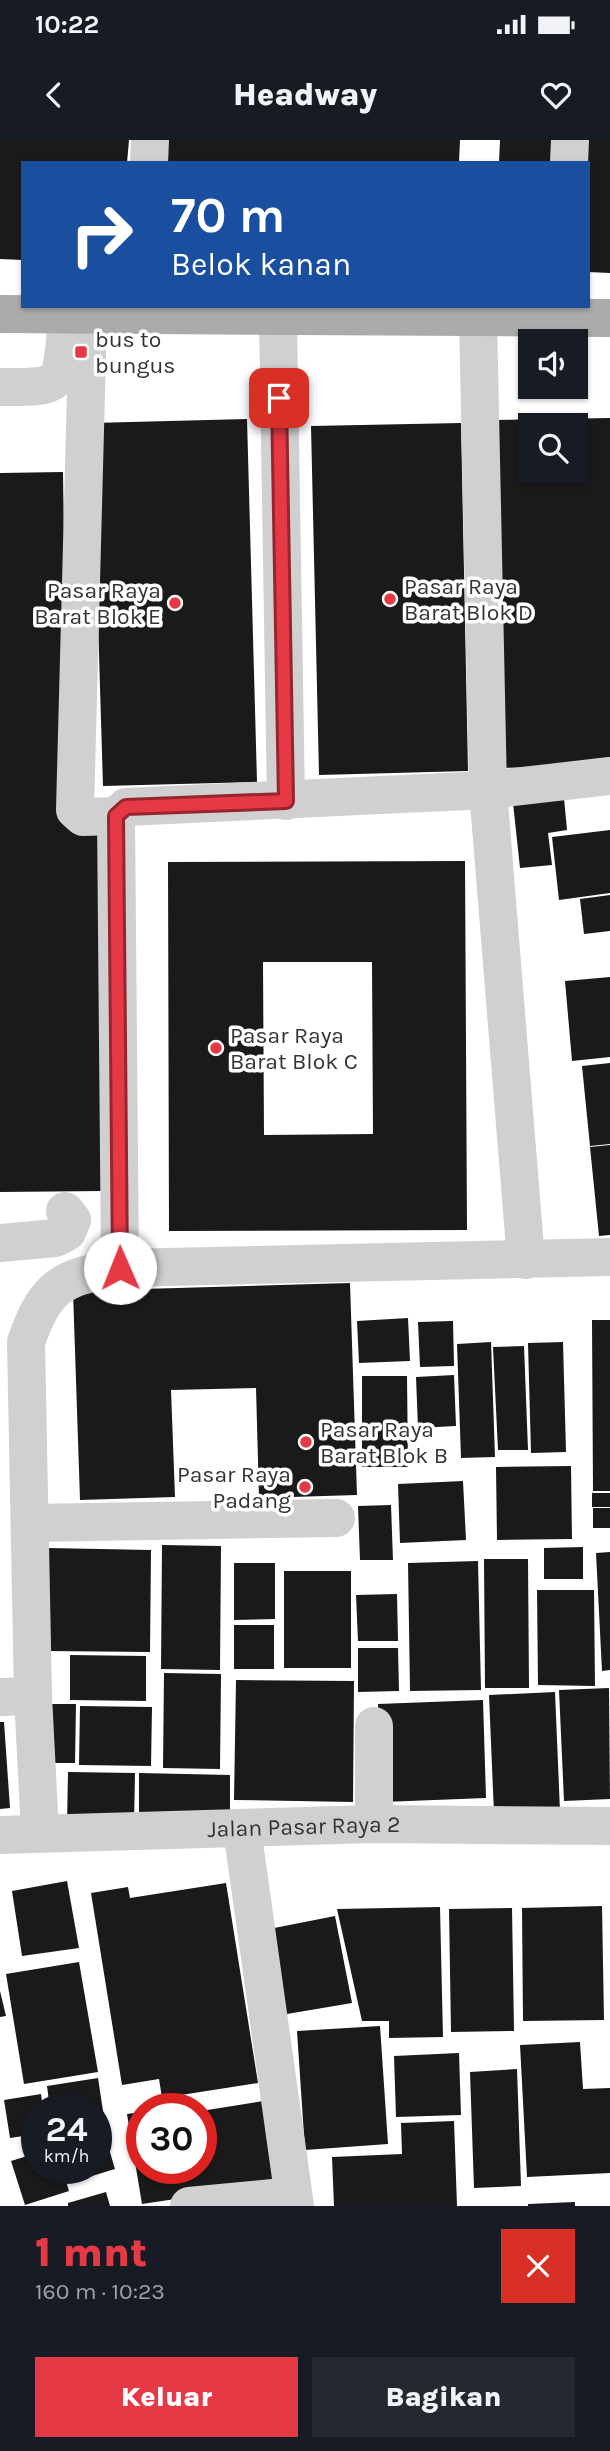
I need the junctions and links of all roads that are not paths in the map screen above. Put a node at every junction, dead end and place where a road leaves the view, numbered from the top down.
1 (150, 140) edge
2 (570, 140) edge
3 (149, 161) edge
4 (569, 161) edge
5 (142, 311) edge
6 (559, 312) edge
7 (0, 314) edge
8 (78, 316) junction
9 (278, 318) junction
10 (478, 318) junction
11 (610, 318) edge
12 (0, 387) edge
13 (610, 776) edge
14 (488, 790) junction
15 (286, 801) junction
16 (116, 816) junction
17 (65, 1211) dead end
18 (0, 1243) edge
19 (610, 1257) edge
20 (526, 1260) junction
21 (120, 1268) junction
22 (13, 1344) edge
23 (336, 1518) dead end
24 (30, 1523) junction
25 (16, 1697) edge
26 (374, 1726) dead end
27 (374, 1824) junction
28 (610, 1826) edge
29 (242, 1829) junction
30 (40, 1832) junction
31 (0, 1835) edge
32 (294, 2201) edge
33 (189, 2206) edge

1 - 3 street
2 - 4 street
5 - 8 main road
5 - 9 main road
6 - 10 main road
6 - 11 main road
7 - 8 main road
8 - 12 street
8 - 16 street
9 - 10 main road
9 - 15 street
10 - 14 street
13 - 14 street
14 - 15 street
14 - 20 street
15 - 16 street
16 - 21 street
17 - 18 street
19 - 20 street
20 - 21 street
21 - 22 street
22 - 24 street
23 - 24 street
24 - 25 street
25 - 30 street
26 - 27 street
27 - 28 street, Jalan Pasar Raya 2
27 - 29 street, Jalan Pasar Raya 2
29 - 30 street, Jalan Pasar Raya 2
29 - 32 street
30 - 31 street, Jalan Pasar Raya 2
32 - 33 street

